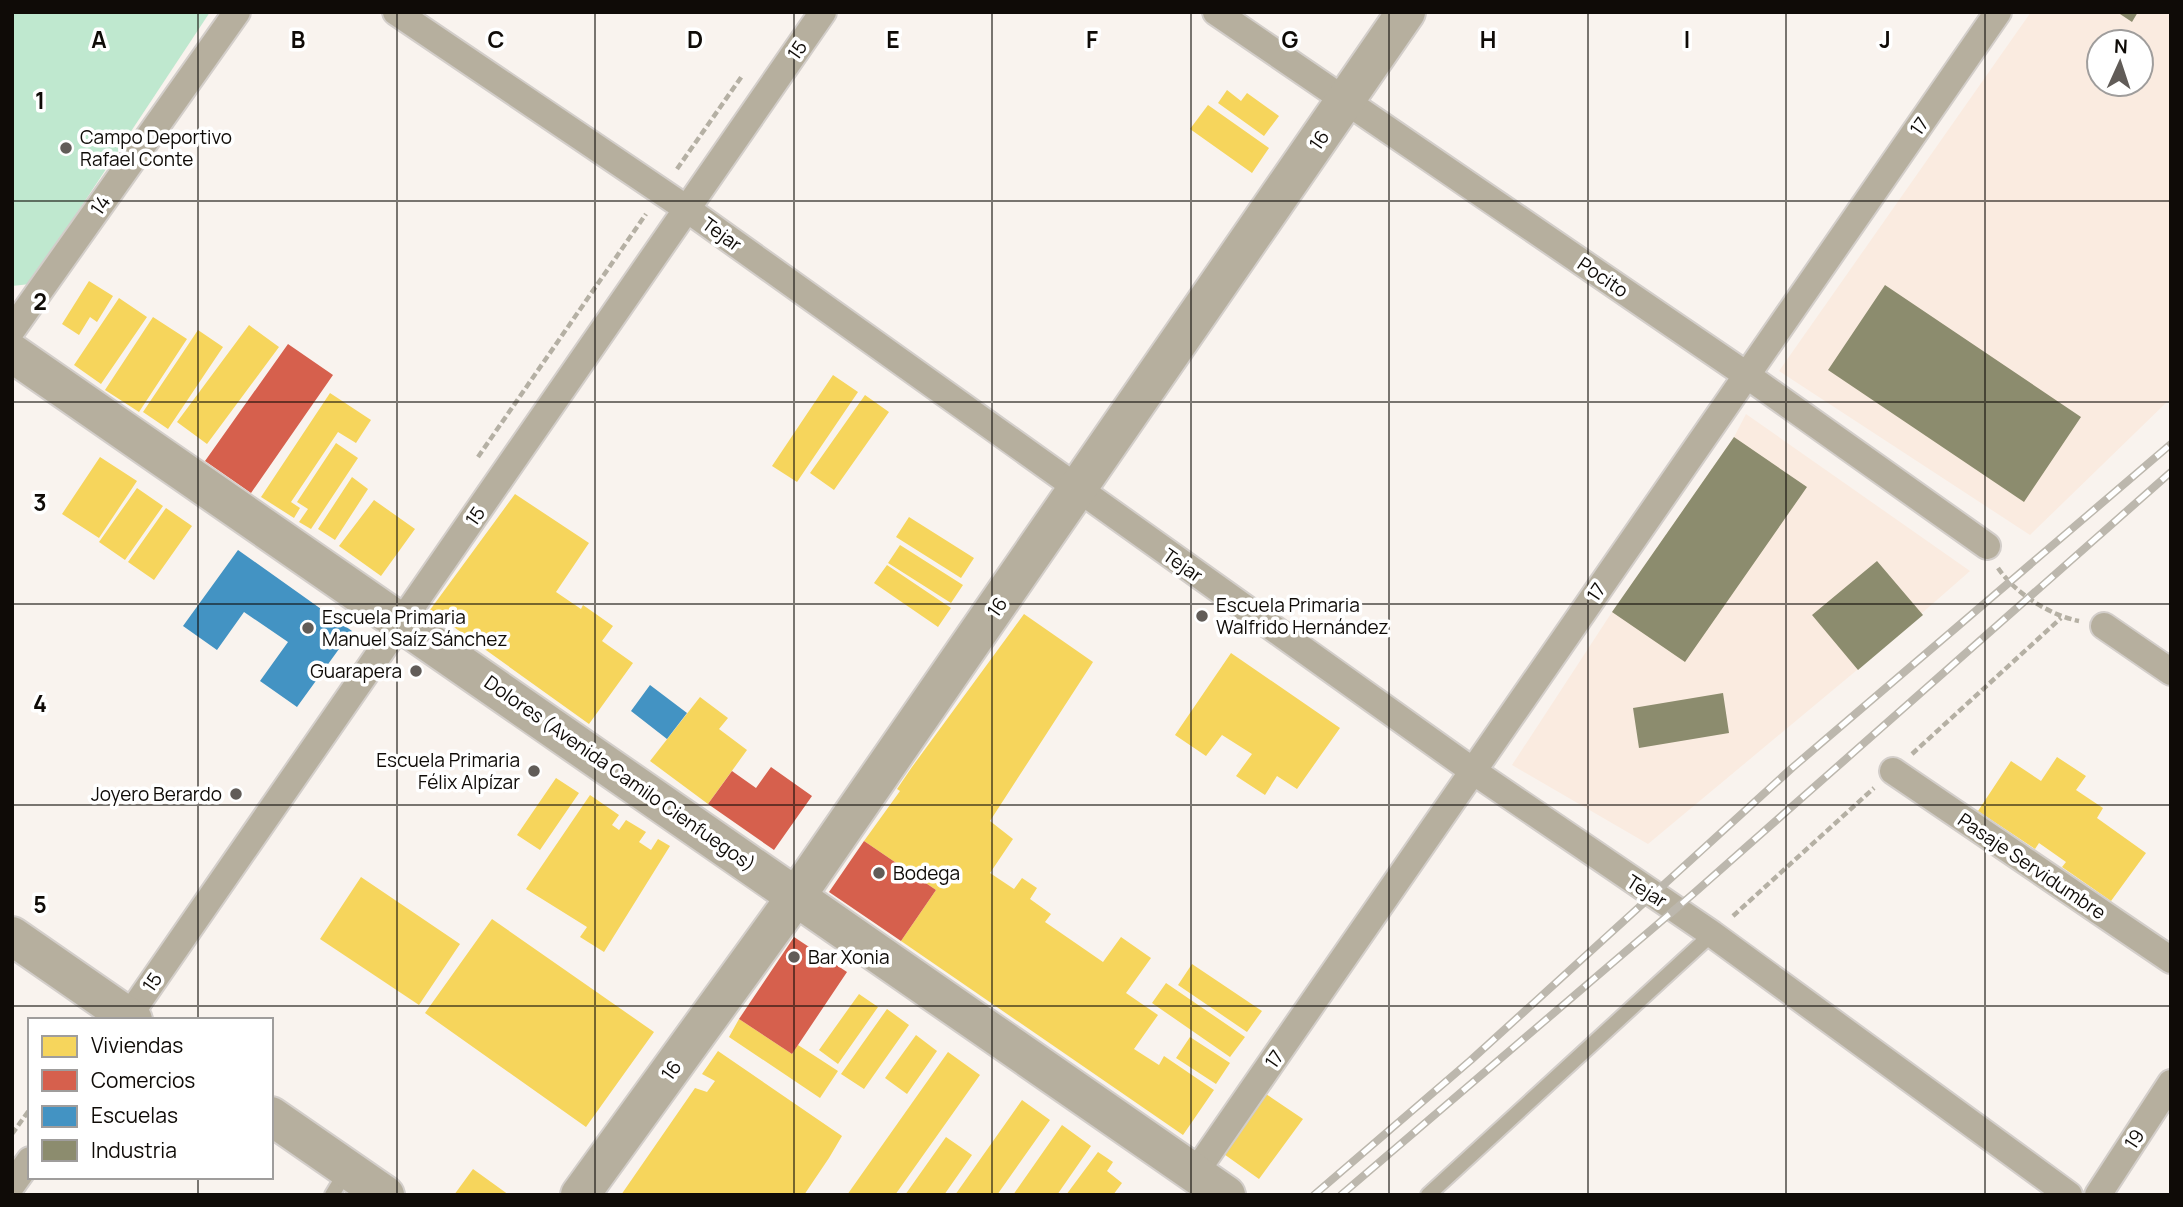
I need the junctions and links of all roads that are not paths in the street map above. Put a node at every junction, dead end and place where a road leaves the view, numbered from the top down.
1 (237, 12) edge
2 (396, 12) edge
3 (823, 12) edge
4 (1216, 12) edge
5 (1406, 12) edge
6 (1998, 12) edge
7 (1345, 102) junction
8 (687, 208) junction
9 (12, 330) edge
10 (12, 353) edge
11 (1745, 374) junction
12 (1078, 490) junction
13 (1987, 546) road end
14 (402, 621) junction
15 (2104, 626) road end
16 (2171, 672) edge
17 (1473, 771) junction
18 (1893, 771) dead end
19 (795, 898) junction
20 (1712, 934) junction
21 (12, 936) edge
22 (2171, 960) edge
23 (128, 1018) edge
24 (130, 1018) edge
25 (2171, 1083) edge
26 (273, 1118) edge
27 (28, 1163) edge
28 (1195, 1173) junction
29 (340, 1182) edge
30 (12, 1185) edge
31 (385, 1195) edge
32 (580, 1195) edge
33 (1226, 1195) edge
34 (1428, 1195) edge
35 (2069, 1195) edge
36 (2098, 1195) edge

1 - 9 street, 14
2 - 8 street, Tejar
3 - 8 street, 15
4 - 7 street, Pocito
5 - 7 street, 16
6 - 11 street, 17
7 - 11 street, Pocito
7 - 12 street, 16
8 - 12 street, Tejar
8 - 14 street, 15
10 - 14 street, Dolores (Avenida Camilo Cienfuegos)
11 - 13 street, Pocito
11 - 17 street, 17
12 - 17 street, Tejar
12 - 19 street, 16
14 - 19 street, Dolores (Avenida Camilo Cienfuegos)
14 - 24 street, 15
15 - 16 street
17 - 20 street, Tejar
17 - 28 street, 17
18 - 22 street, Pasaje Servidumbre
19 - 28 street, Dolores (Avenida Camilo Cienfuegos)
19 - 32 street, 16
20 - 34 lane
20 - 35 street, Tejar
21 - 23 street
25 - 36 street, 19
26 - 29 street
27 - 30 street
28 - 33 street, Dolores (Avenida Camilo Cienfuegos)
29 - 31 street

